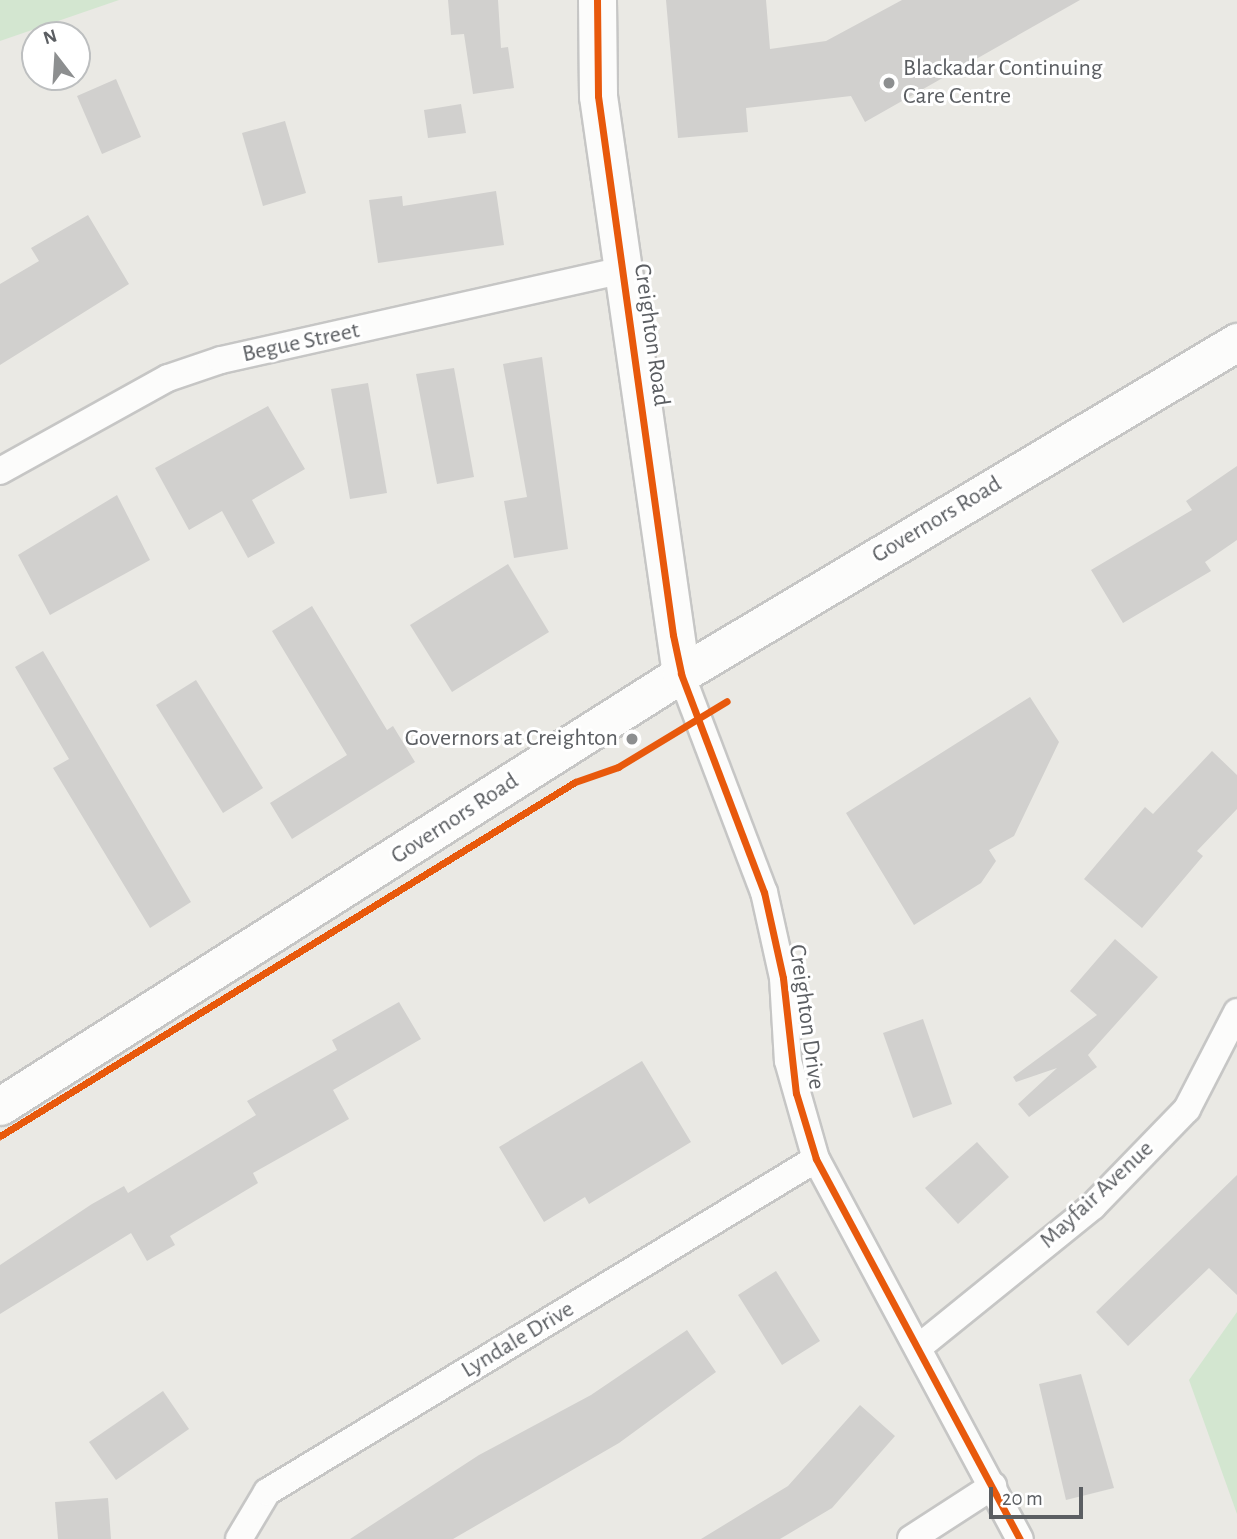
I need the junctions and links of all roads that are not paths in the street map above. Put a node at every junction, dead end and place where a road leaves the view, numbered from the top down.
1 (597, 0) edge
2 (623, 270) junction
3 (1237, 342) edge
4 (0, 471) edge
5 (681, 674) junction
6 (1237, 1012) edge
7 (0, 1106) edge
8 (816, 1159) junction
9 (919, 1347) junction
10 (993, 1486) junction
11 (239, 1539) edge
12 (911, 1539) edge
13 (1020, 1539) edge

1 - 2 main road, Creighton Road
2 - 4 street, Begue Street
2 - 5 main road, Creighton Road
3 - 5 main road, Governors Road
5 - 7 main road, Governors Road
5 - 8 street, Creighton Drive
6 - 9 street, Mayfair Avenue
8 - 9 street, Creighton Drive
8 - 11 street, Lyndale Drive
9 - 10 street, Creighton Drive
10 - 12 street
10 - 13 street, Creighton Drive

